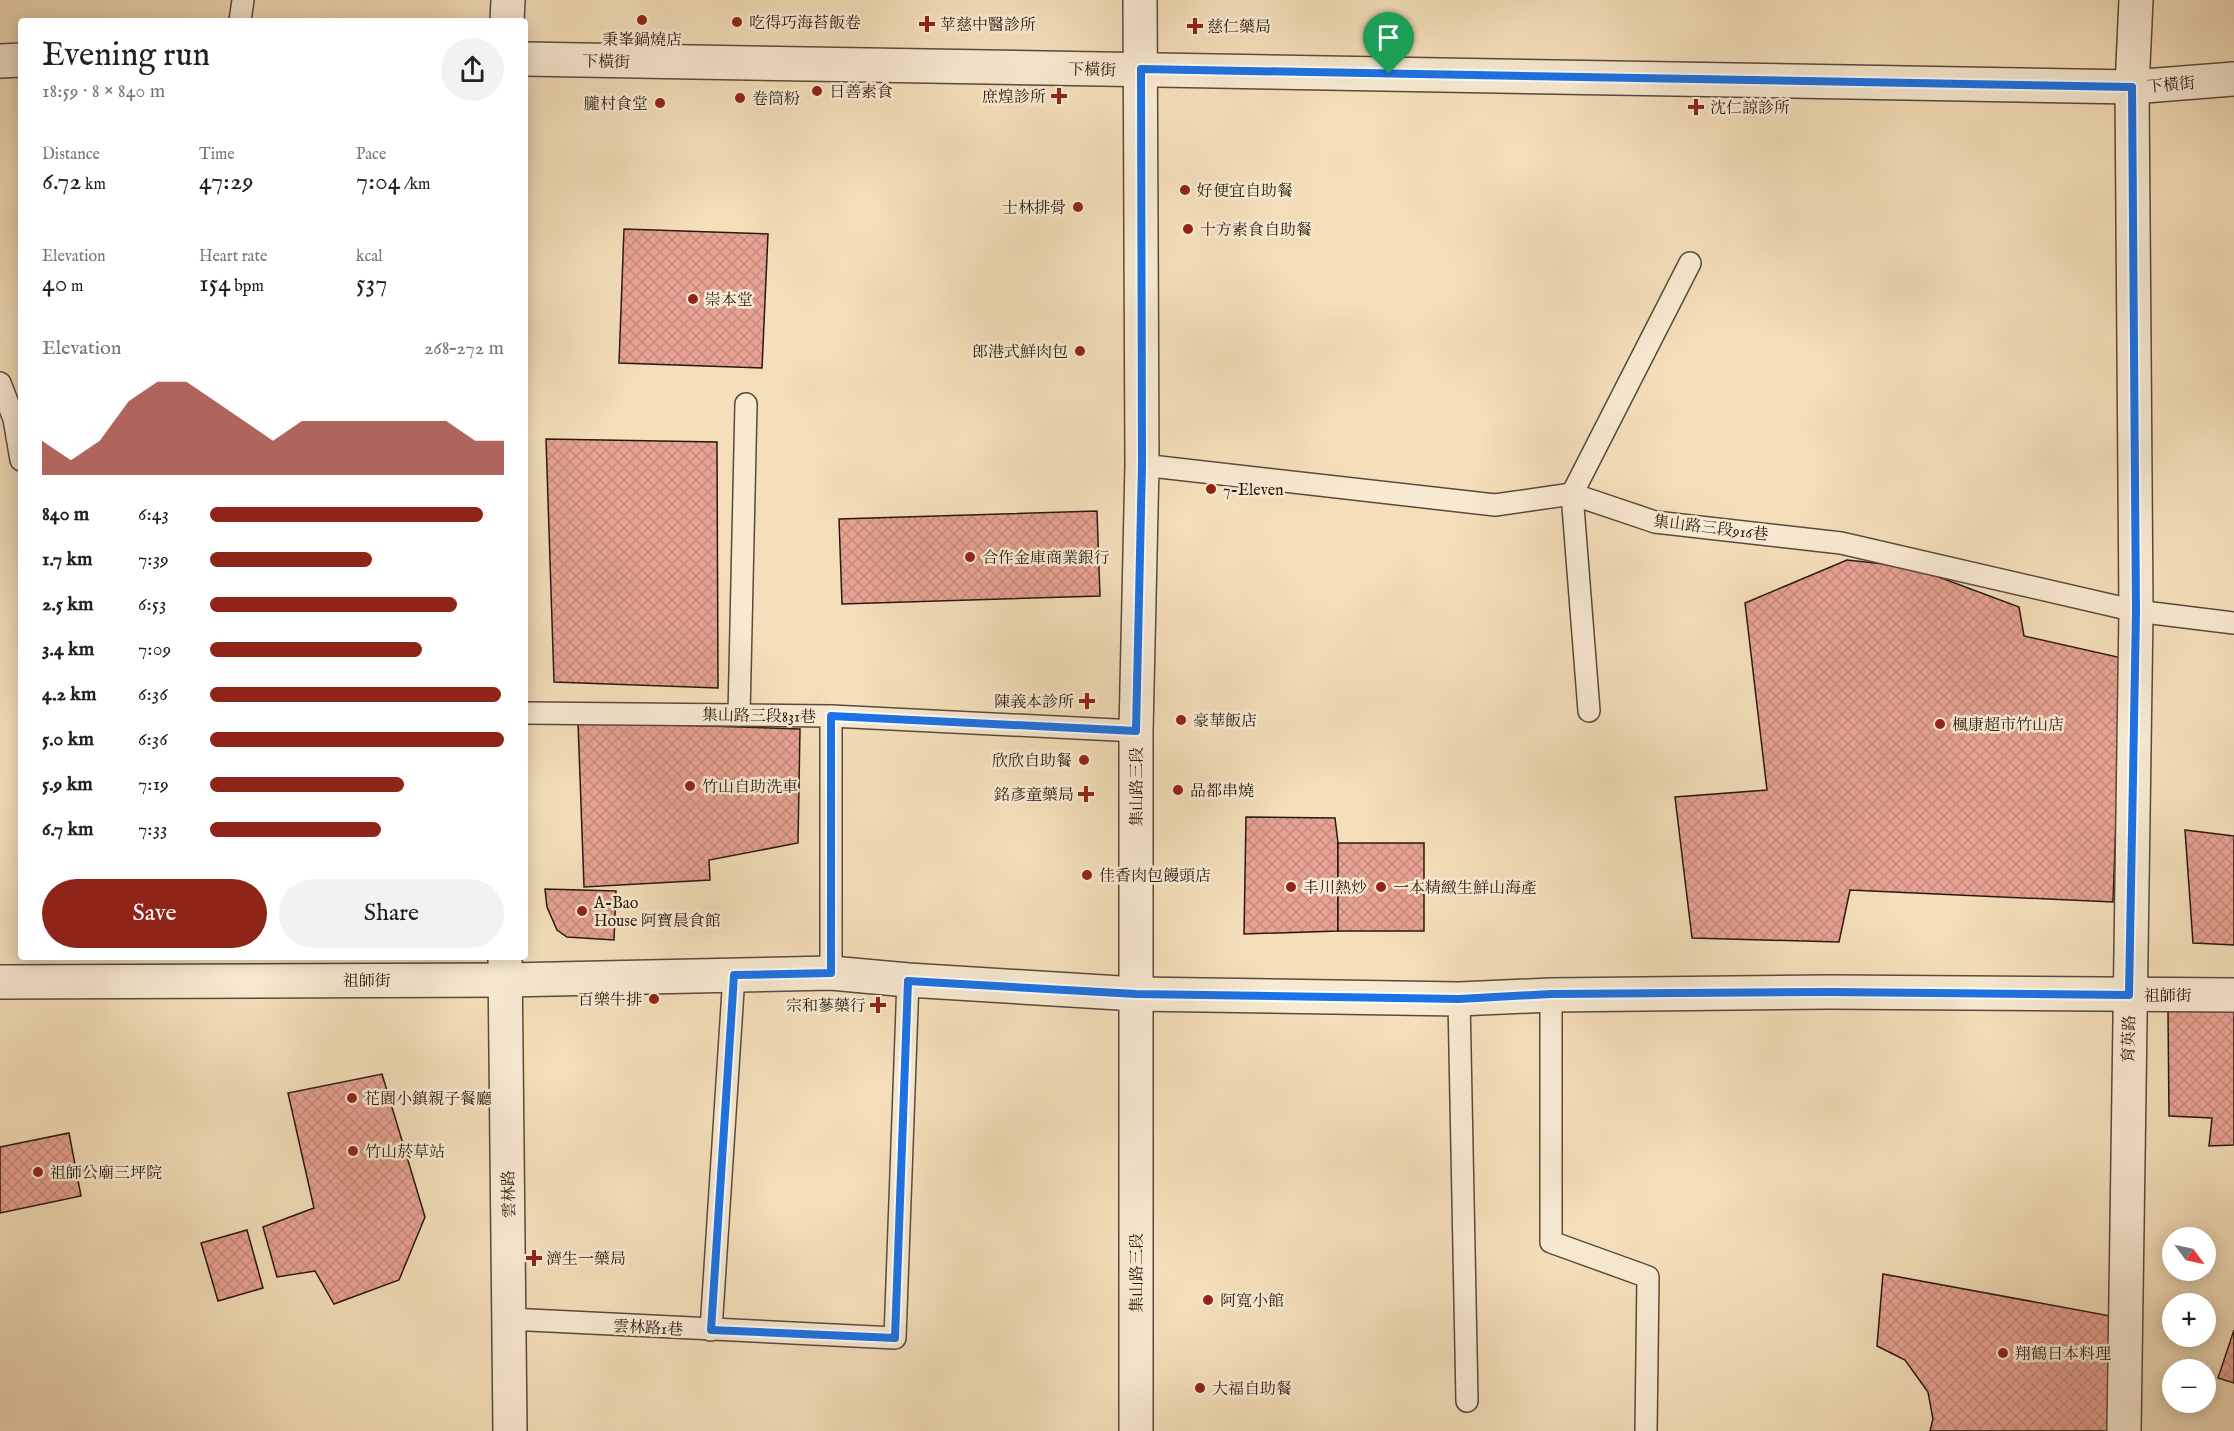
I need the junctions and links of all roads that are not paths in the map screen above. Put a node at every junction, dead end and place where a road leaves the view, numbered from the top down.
1 (243, 0) edge
2 (508, 0) edge
3 (1140, 0) edge
4 (2136, 0) edge
5 (240, 18) edge
6 (507, 18) edge
7 (528, 59) edge
8 (18, 60) edge
9 (0, 61) edge
10 (1141, 69) junction
11 (2234, 79) edge
12 (2132, 87) junction
13 (1690, 263) dead end
14 (0, 383) edge
15 (747, 404) dead end
16 (18, 442) edge
17 (1142, 465) junction
18 (1572, 494) junction
19 (2136, 612) junction
20 (2234, 623) edge
21 (1589, 711) dead end
22 (528, 713) edge
23 (739, 715) junction
24 (831, 716) junction
25 (1136, 731) junction
26 (505, 968) edge
27 (831, 973) junction
28 (734, 975) junction
29 (908, 981) junction
30 (0, 982) edge
31 (1136, 994) junction
32 (1551, 994) junction
33 (2129, 995) junction
34 (2234, 995) edge
35 (1459, 999) junction
36 (509, 1319) junction
37 (711, 1330) junction
38 (1467, 1401) dead end
39 (510, 1431) edge
40 (1136, 1431) edge
41 (1646, 1431) edge
42 (2124, 1431) edge

1 - 5 lane
2 - 6 street
3 - 10 street, 集山路三段
4 - 12 street, 育英路
7 - 10 street, 下橫街
8 - 9 street
10 - 12 street, 下橫街
10 - 17 street, 集山路三段
11 - 12 street, 下橫街
12 - 19 street, 育英路
13 - 18 lane
14 - 16 lane
15 - 23 lane
17 - 18 lane, 集山路三段916巷
17 - 25 street, 集山路三段
18 - 19 lane, 集山路三段916巷
18 - 21 lane
19 - 20 lane, 集山路三段916巷
19 - 33 street, 育英路
22 - 23 lane, 集山路三段831巷
23 - 24 lane, 集山路三段831巷
24 - 25 lane, 集山路三段831巷
24 - 27 lane
25 - 31 street, 集山路三段
26 - 28 street, 祖師街
26 - 30 street, 祖師街
26 - 36 street, 雲林路
27 - 28 street, 祖師街
27 - 29 street, 祖師街
28 - 37 lane
29 - 31 street, 祖師街
29 - 37 lane, 雲林路1巷
31 - 35 street, 祖師街
31 - 40 street, 集山路三段
32 - 33 street, 祖師街
32 - 35 street, 祖師街
32 - 41 lane
33 - 34 street, 祖師街
33 - 42 street, 育英路
35 - 38 lane
36 - 37 lane, 雲林路1巷
36 - 39 street, 雲林路

